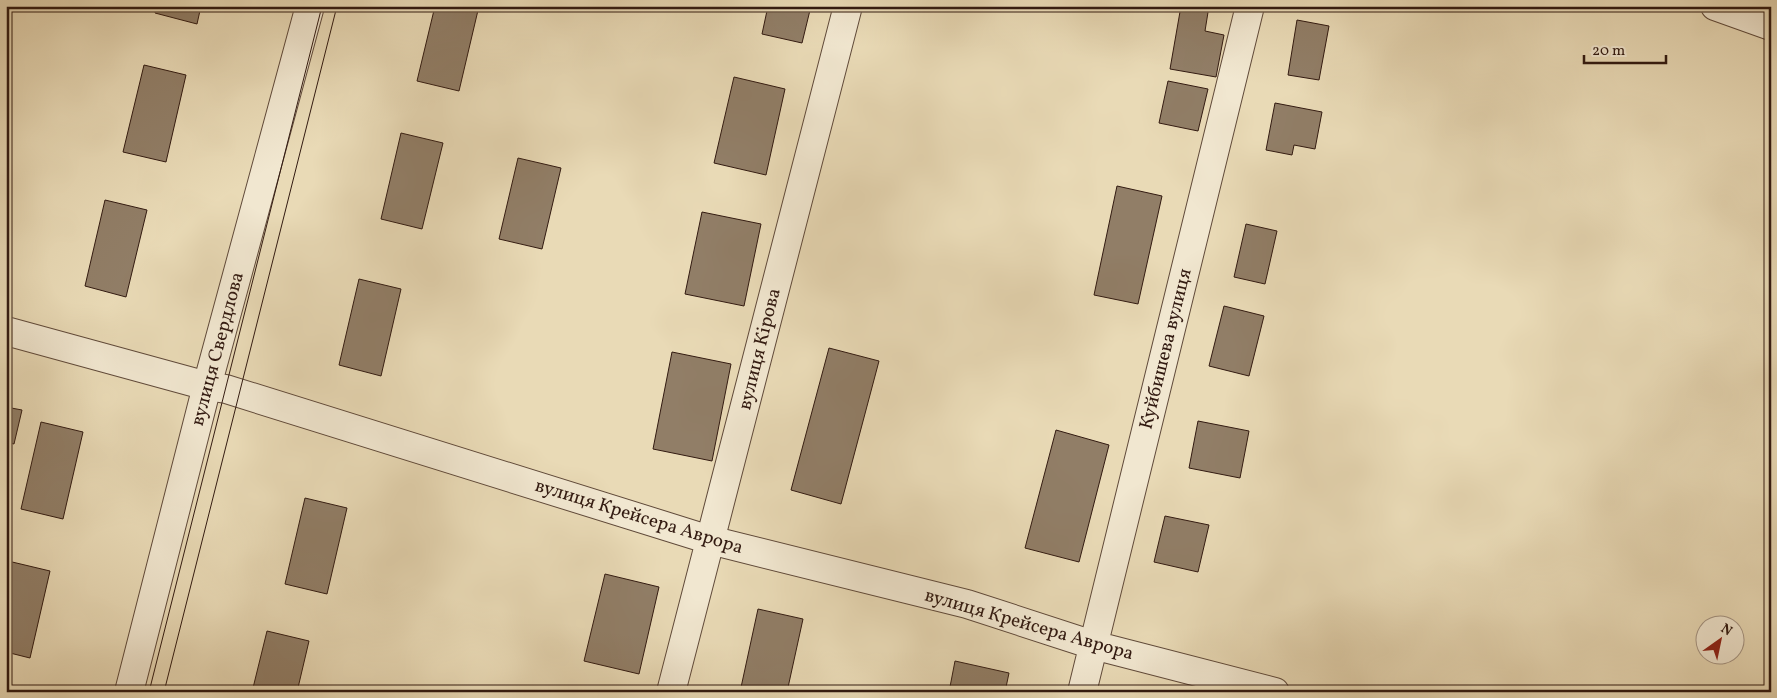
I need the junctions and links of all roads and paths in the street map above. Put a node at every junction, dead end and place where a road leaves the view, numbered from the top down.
1 (310, 6) edge
2 (848, 6) edge
3 (1250, 6) edge
4 (1715, 6) edge
5 (1771, 26) edge
6 (6, 332) edge
7 (207, 386) junction
8 (710, 540) junction
9 (1093, 645) junction
10 (129, 692) edge
11 (671, 692) edge
12 (1082, 692) edge
13 (1275, 692) edge

1 - 7 street, вулиця Свердлова
2 - 8 street, вулиця Кірова
3 - 9 street, Куйбишева вулиця
4 - 5 street
6 - 7 street, вулиця Крейсера Аврора
7 - 8 street, вулиця Крейсера Аврора
7 - 10 street, вулиця Свердлова
8 - 9 street, вулиця Крейсера Аврора
8 - 11 street, вулиця Кірова
9 - 12 street, Куйбишева вулиця
9 - 13 street, вулиця Крейсера Аврора

